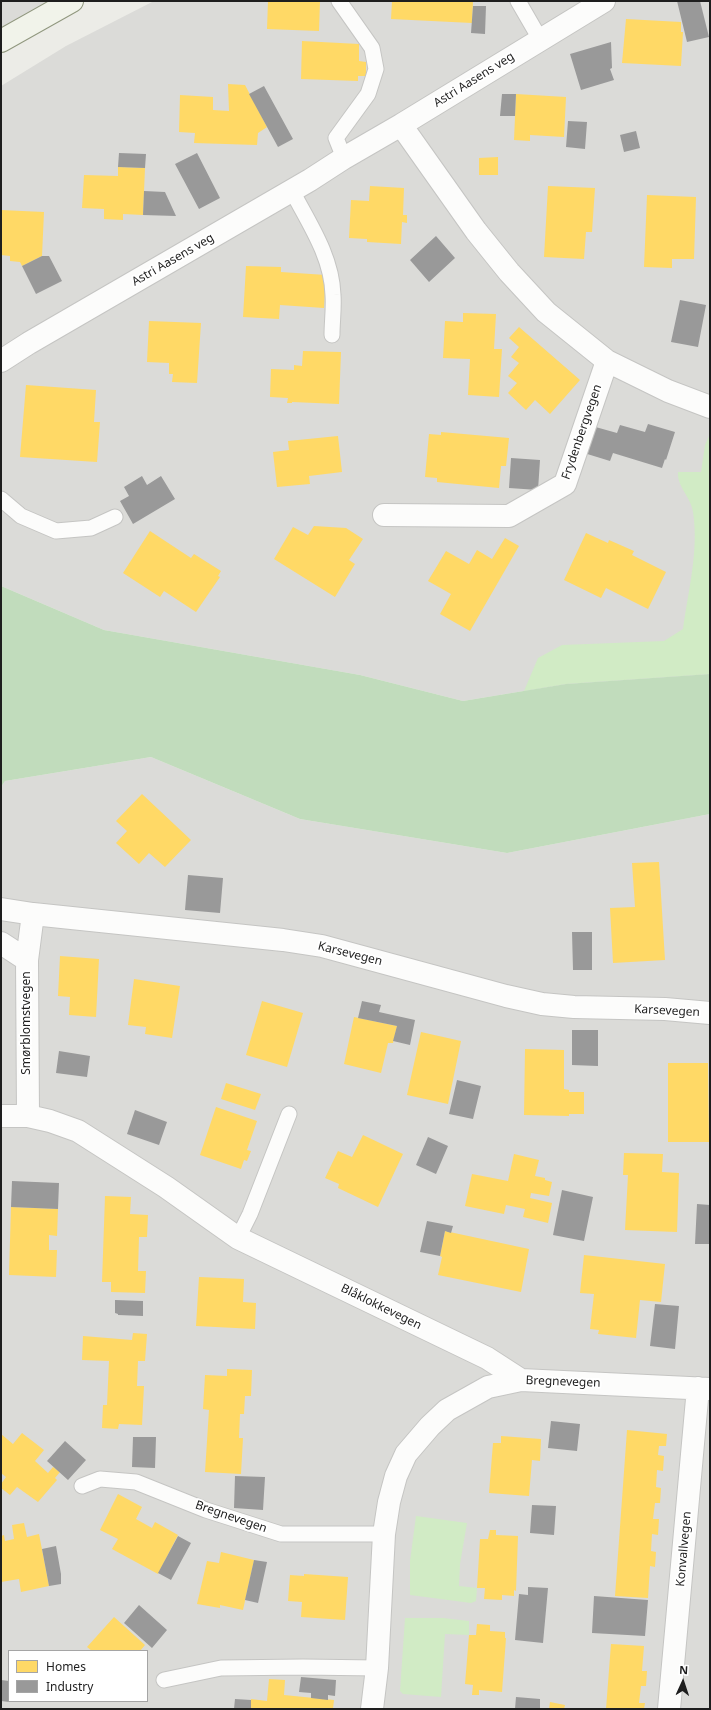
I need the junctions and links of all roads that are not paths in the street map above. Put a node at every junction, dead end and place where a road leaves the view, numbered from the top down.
1 (72, 1) edge
2 (339, 1) edge
3 (518, 1) edge
4 (604, 1) edge
5 (540, 40) junction
6 (1, 41) edge
7 (401, 125) junction
8 (344, 158) junction
9 (292, 191) junction
10 (332, 335) dead end
11 (1, 361) edge
12 (607, 361) junction
13 (710, 407) edge
14 (1, 499) edge
15 (384, 515) dead end
16 (115, 517) dead end
17 (1, 909) edge
18 (33, 914) junction
19 (1, 943) edge
20 (27, 960) junction
21 (710, 1013) edge
22 (289, 1114) dead end
23 (1, 1116) edge
24 (28, 1116) junction
25 (238, 1238) junction
26 (521, 1380) junction
27 (704, 1388) edge
28 (82, 1486) dead end
29 (384, 1534) junction
30 (376, 1668) junction
31 (164, 1680) dead end
32 (372, 1709) edge
33 (669, 1709) edge

1 - 6 main road
2 - 8 lane
3 - 5 lane
4 - 5 street, Astri Aasens veg
5 - 7 street, Astri Aasens veg
7 - 8 street, Astri Aasens veg
7 - 12 street
8 - 9 street, Astri Aasens veg
9 - 10 lane
9 - 11 street, Astri Aasens veg
12 - 13 street
12 - 15 street, Frydenbergvegen
14 - 16 lane
17 - 18 street
18 - 20 street
18 - 21 street, Karsevegen
19 - 20 street, Smørblomstvegen
20 - 24 street, Smørblomstvegen
22 - 25 lane
23 - 24 street, Blåklokkevegen
24 - 25 street, Blåklokkevegen
25 - 26 street, Blåklokkevegen
26 - 27 street, Bregnevegen
26 - 29 street, Bregnevegen
27 - 33 street, Konvallvegen
28 - 29 lane, Bregnevegen
29 - 30 street, Bregnevegen
30 - 31 lane
30 - 32 street, Bregnevegen

